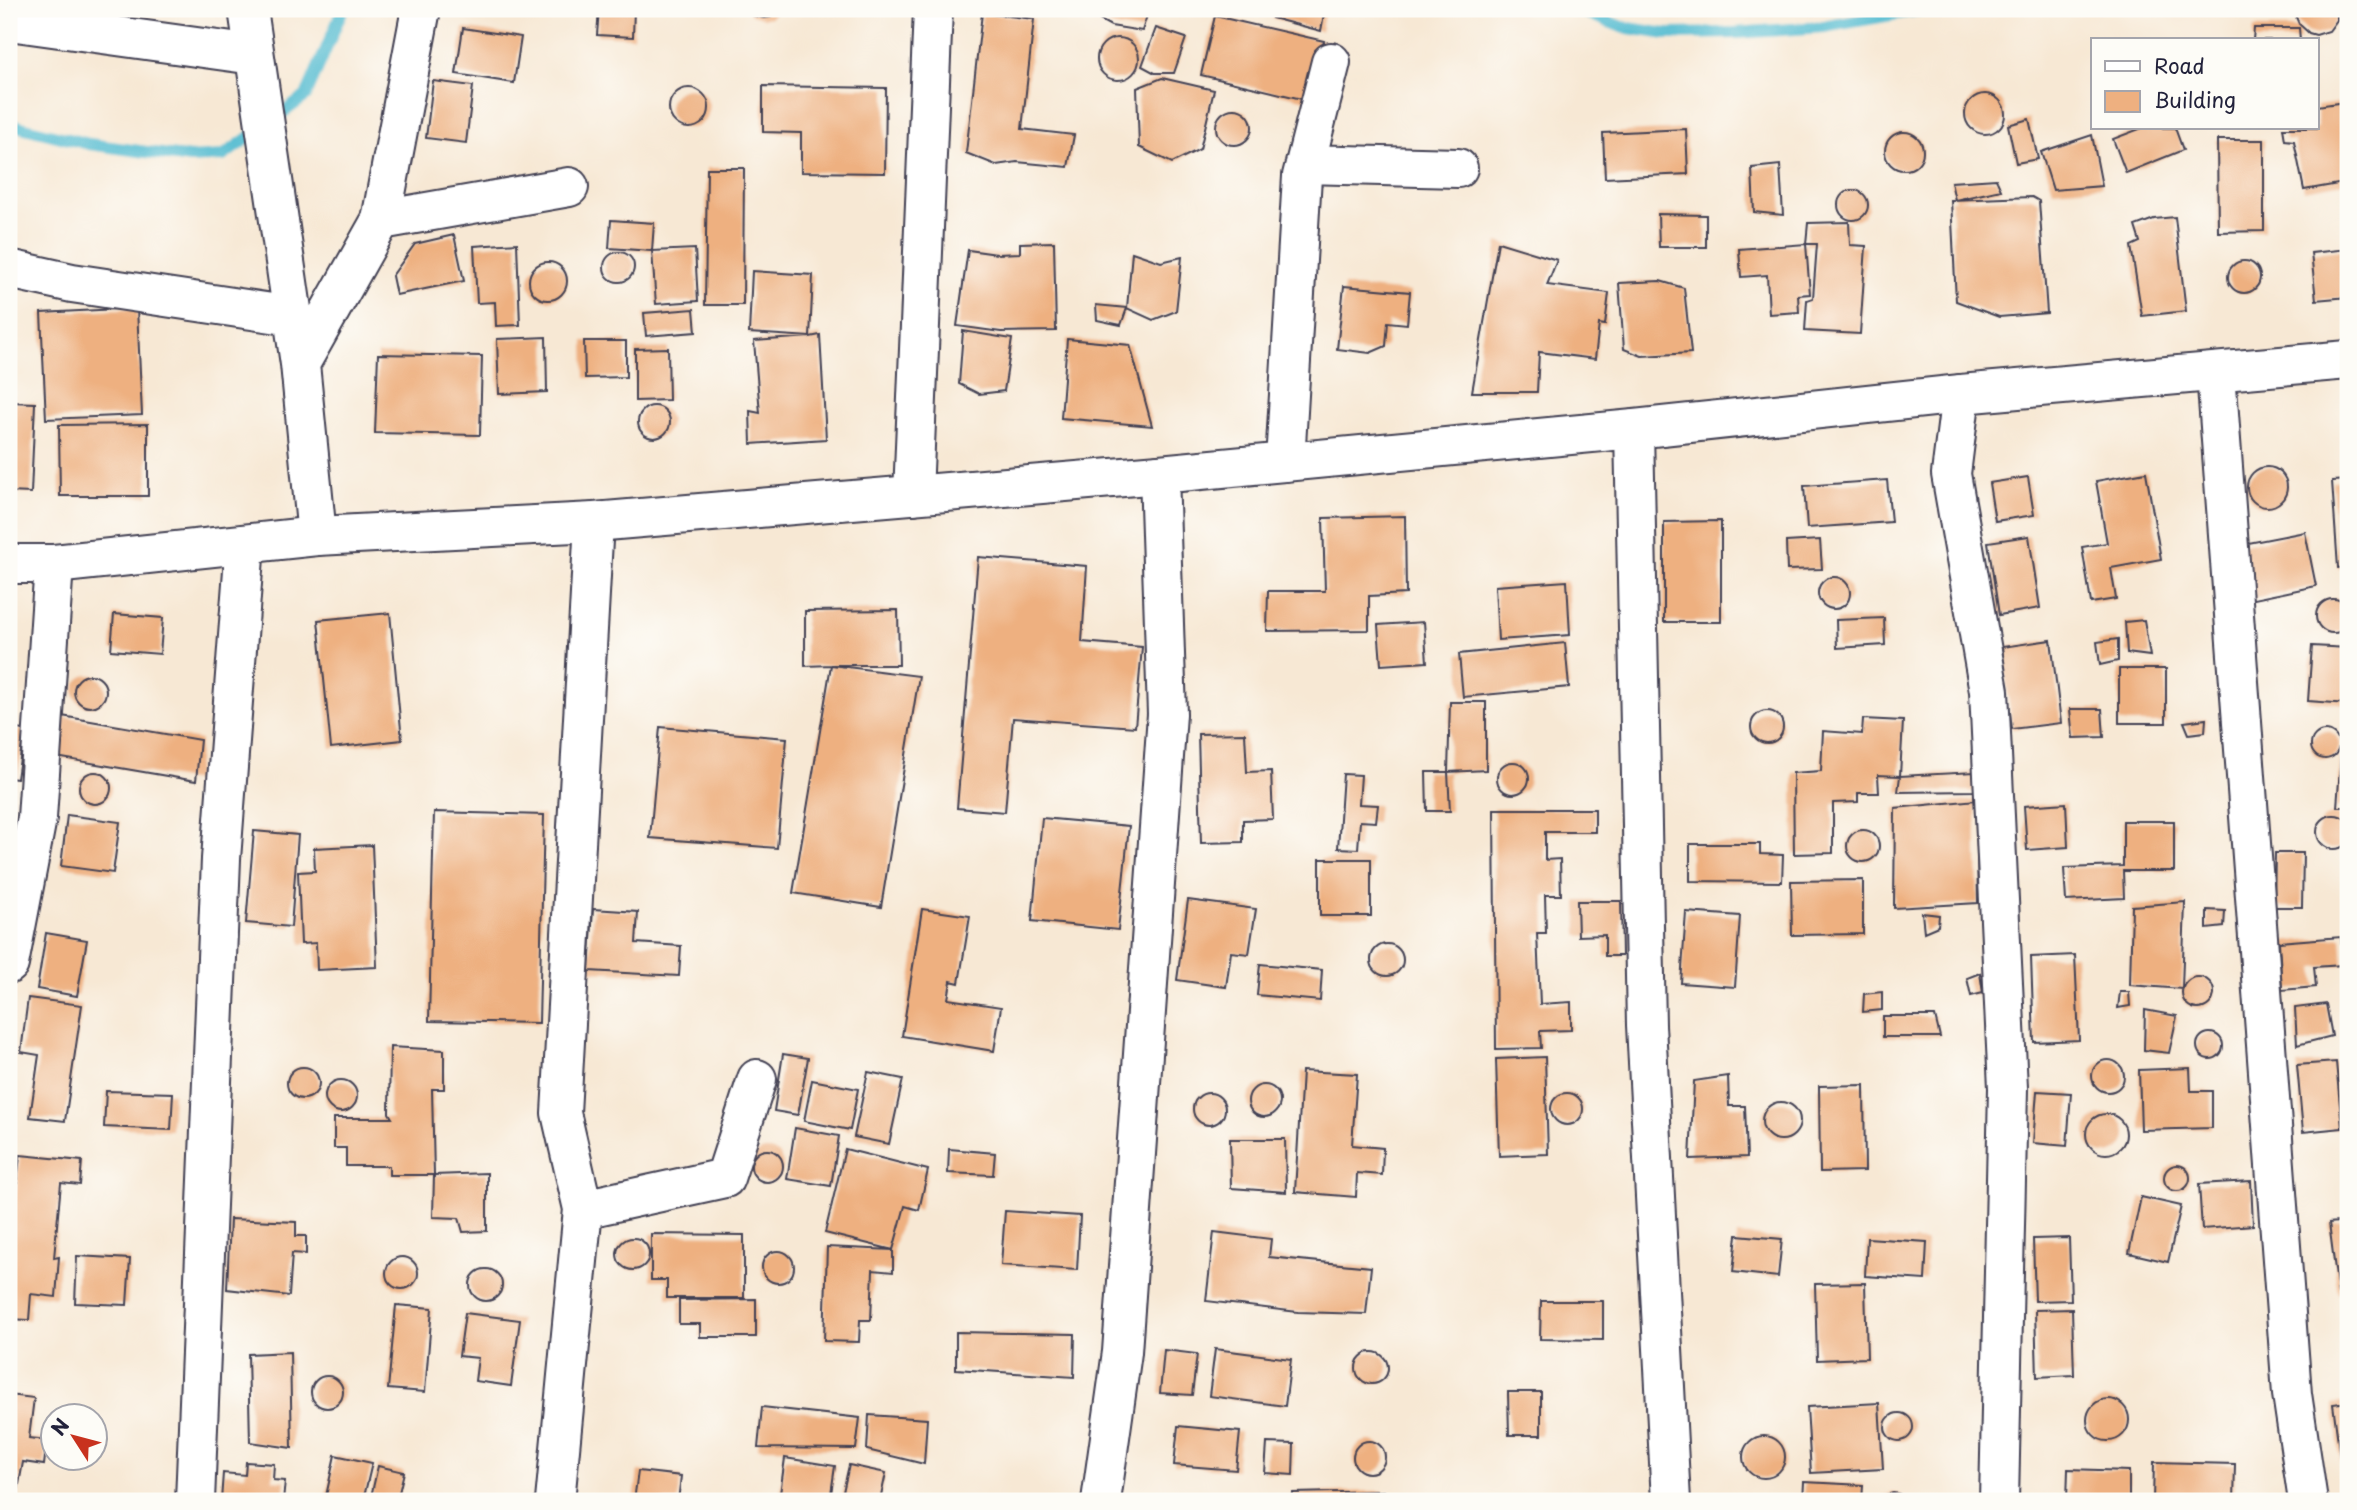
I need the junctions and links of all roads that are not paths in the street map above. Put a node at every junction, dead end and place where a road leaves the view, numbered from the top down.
1 (248, 9) edge
2 (421, 9) edge
3 (933, 9) edge
4 (9, 21) edge
5 (254, 55) junction
6 (1331, 62) dead end
7 (1305, 164) junction
8 (1458, 168) dead end
9 (569, 187) dead end
10 (381, 220) junction
11 (9, 269) edge
12 (292, 316) junction
13 (2348, 360) edge
14 (300, 365) junction
15 (2216, 373) junction
16 (1961, 394) junction
17 (1634, 429) junction
18 (1285, 462) junction
19 (1159, 474) junction
20 (912, 495) junction
21 (594, 522) junction
22 (317, 536) junction
23 (245, 544) junction
24 (9, 564) edge
25 (54, 564) junction
26 (9, 964) edge
27 (757, 1079) dead end
28 (583, 1209) junction
29 (195, 1501) edge
30 (555, 1501) edge
31 (1101, 1501) edge
32 (1671, 1501) edge
33 (1999, 1501) edge
34 (2308, 1501) edge

1 - 5 street
2 - 10 street
3 - 20 street
4 - 5 street
5 - 12 street
6 - 7 street
7 - 8 street
7 - 18 street
9 - 10 street
10 - 14 street
11 - 12 street
12 - 14 street
13 - 15 street
14 - 22 street
15 - 16 street
15 - 34 street
16 - 17 street
16 - 33 street
17 - 18 street
17 - 32 street
18 - 19 street
19 - 20 street
19 - 31 street
20 - 21 street
21 - 22 street
21 - 28 street
22 - 23 street
23 - 25 street
23 - 29 street
24 - 25 street
25 - 26 street
27 - 28 street
28 - 30 street

